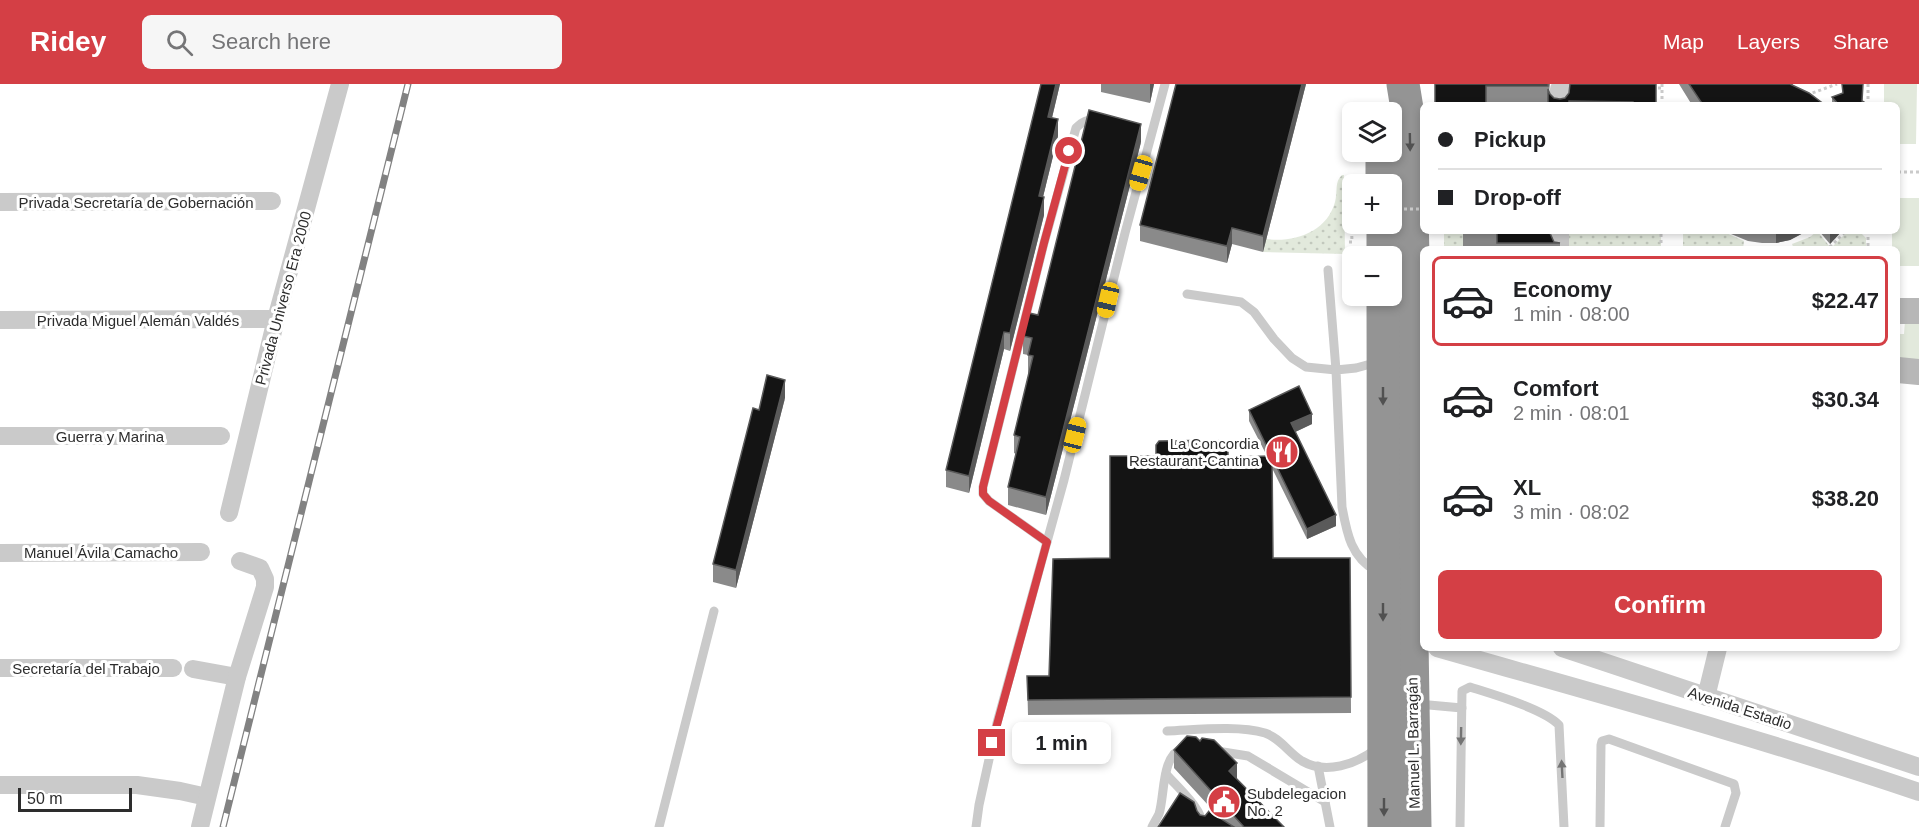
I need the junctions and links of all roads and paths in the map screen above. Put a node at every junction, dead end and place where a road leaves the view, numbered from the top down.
1 (340, 84) edge
2 (1165, 84) edge
3 (1390, 84) edge
4 (1402, 84) edge
5 (1569, 84) edge
6 (1837, 84) edge
7 (1868, 84) edge
8 (1662, 86) edge
9 (1650, 88) edge
10 (1806, 96) edge
11 (1387, 102) edge
12 (1559, 102) edge
13 (1662, 102) edge
14 (1868, 102) edge
15 (1111, 124) edge
16 (1142, 131) edge
17 (1152, 133) junction
18 (1900, 172) edge
19 (1919, 172) edge
20 (272, 201) dead end
21 (0, 202) edge
22 (1402, 209) edge
23 (1420, 209) edge
24 (1352, 234) edge
25 (1389, 234) edge
26 (1843, 234) edge
27 (1349, 242) dead end
28 (1832, 246) edge
29 (1407, 264) edge
30 (1328, 270) dead end
31 (1187, 294) dead end
32 (1383, 306) edge
33 (1900, 311) edge
34 (1919, 311) edge
35 (276, 319) junction
36 (0, 320) edge
37 (1383, 361) junction
38 (1336, 370) junction
39 (1900, 370) edge
40 (1919, 372) edge
41 (1419, 425) edge
42 (0, 436) edge
43 (221, 436) dead end
44 (229, 513) dead end
45 (1047, 542) junction
46 (201, 552) dead end
47 (0, 553) edge
48 (240, 561) dead end
49 (1383, 575) junction
50 (1419, 585) edge
51 (714, 611) dead end
52 (1423, 651) edge
53 (1449, 651) edge
54 (1571, 651) edge
55 (1717, 651) edge
56 (0, 668) edge
57 (172, 668) dead end
58 (194, 669) dead end
59 (237, 677) junction
60 (1706, 697) junction
61 (1412, 704) junction
62 (1462, 708) junction
63 (1167, 731) dead end
64 (1383, 745) junction
65 (1189, 747) edge
66 (1213, 751) edge
67 (1318, 766) junction
68 (1919, 767) edge
69 (1166, 774) junction
70 (0, 785) edge
71 (1919, 792) edge
72 (207, 797) junction
73 (1325, 802) junction
74 (201, 827) edge
75 (659, 827) edge
76 (976, 827) edge
77 (1152, 827) edge
78 (1203, 827) edge
79 (1330, 827) edge
80 (1384, 827) edge
81 (1415, 827) edge
82 (1460, 827) edge
83 (1564, 827) edge
84 (1600, 827) edge
85 (1725, 827) edge

1 - 35 street, Privada Universo Era 2000
2 - 17 lane
3 - 11 highway
4 -> 29 highway, Manuel L. Barragán
5 - 12 street
6 - 10 path
7 - 14 path
8 - 9 path
8 - 13 path
15 - 45 lane
16 - 17 lane
17 - 45 lane
18 - 19 path
20 - 21 street, Privada Secretaría de Gobernación
22 - 23 path, bridge
24 - 27 path
25 - 29 highway, Manuel L. Barragán
26 - 28 path
29 - 41 highway, Manuel L. Barragán
30 - 38 lane
31 - 38 lane
32 - 37 highway, Manuel L. Barragán
33 - 34 street
35 - 36 street, Privada Miguel Alemán Valdés
35 - 44 street, Privada Universo Era 2000
37 - 38 lane
37 -> 49 highway, Manuel L. Barragán
38 - 49 lane
39 - 40 street
41 - 50 highway, Manuel L. Barragán
42 - 43 street, Guerra y Marina
45 - 76 lane
46 - 47 street, Manuel Ávila Camacho
48 - 59 street
49 -> 64 highway, Manuel L. Barragán
51 - 75 lane
52 - 61 highway, Manuel L. Barragán
53 - 71 street
54 - 60 street, Avenida Estadio
55 - 60 street
56 - 57 street, Secretaría del Trabajo
58 - 59 street
59 - 72 street
60 - 68 street, Avenida Estadio
61 - 62 lane
61 - 81 highway, Manuel L. Barragán
62 -> 82 lane
83 -> 62 lane
63 - 67 lane
64 - 67 lane
64 -> 80 highway, Manuel L. Barragán
65 - 69 lane
66 - 73 lane
67 - 73 lane
69 - 77 lane
69 - 78 lane
70 - 72 street
72 - 74 street
73 - 79 lane
84 - 85 lane

